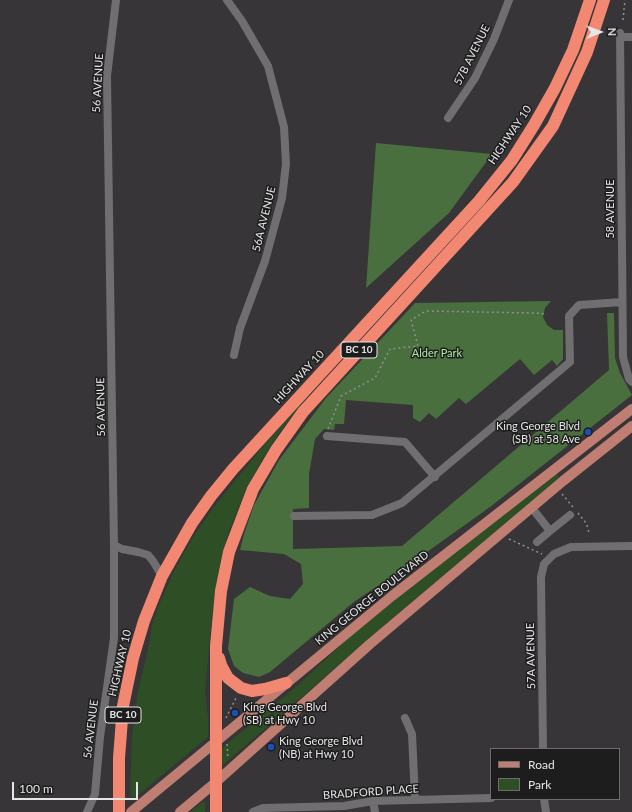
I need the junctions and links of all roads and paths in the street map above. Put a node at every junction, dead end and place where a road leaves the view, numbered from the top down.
1 (116, 0) edge
2 (228, 0) edge
3 (509, 0) edge
4 (590, 0) edge
5 (604, 0) edge
6 (624, 0) edge
7 (623, 20) dead end
8 (632, 37) edge
9 (448, 118) dead end
10 (622, 304) junction
11 (547, 314) dead end
12 (234, 355) dead end
13 (632, 382) edge
14 (632, 409) edge
15 (632, 426) edge
16 (327, 433) joint
17 (435, 477) junction
18 (532, 508) junction
19 (570, 515) dead end
20 (294, 516) dead end
21 (550, 531) junction
22 (509, 539) dead end
23 (536, 542) dead end
24 (114, 545) junction
25 (632, 546) edge
26 (544, 555) dead end
27 (162, 576) junction
28 (216, 646) junction
29 (286, 683) junction
30 (238, 693) dead end
31 (230, 711) junction
32 (235, 713) dead end
33 (226, 718) dead end
34 (405, 718) dead end
35 (221, 742) junction
36 (543, 748) edge
37 (228, 762) dead end
38 (216, 782) junction
39 (490, 798) edge
40 (415, 799) junction
41 (373, 800) junction
42 (544, 800) edge
43 (87, 812) edge
44 (119, 812) edge
45 (131, 812) edge
46 (180, 812) edge
47 (216, 812) edge
48 (253, 812) edge
49 (375, 812) edge
50 (546, 812) edge

1 - 24 street, 56 AVENUE
2 - 12 street, 56A AVENUE
3 - 9 street, 57B AVENUE
4 - 27 highway, HIGHWAY 10 / BC 10
5 - 28 highway, BC 10
6 - 7 path
8 - 10 street, 58 AVENUE
10 - 13 street, 58 AVENUE
10 - 17 street
11 - 16 path
14 - 29 main road, KING GEORGE BOULEVARD
15 - 18 main road
16 - 17 street
17 - 20 street
18 - 21 street
18 - 38 main road
19 - 21 street
21 - 23 street
22 - 26 path
24 - 27 street
24 - 43 street, 56 AVENUE
25 - 36 street, 57A AVENUE
27 - 44 highway, HIGHWAY 10 / BC 10
28 - 29 highway
28 - 35 highway, BC 10
29 - 35 main road, KING GEORGE BOULEVARD
30 - 31 path
31 - 32 path
31 - 33 path
34 - 40 street
35 - 37 path
35 - 38 highway, BC 10
35 - 45 main road, KING GEORGE BOULEVARD
38 - 46 main road
38 - 47 highway, BC 10
39 - 40 street, BRADFORD PLACE
40 - 41 street, BRADFORD PLACE
41 - 48 street, BRADFORD PLACE
41 - 49 street
42 - 50 street

